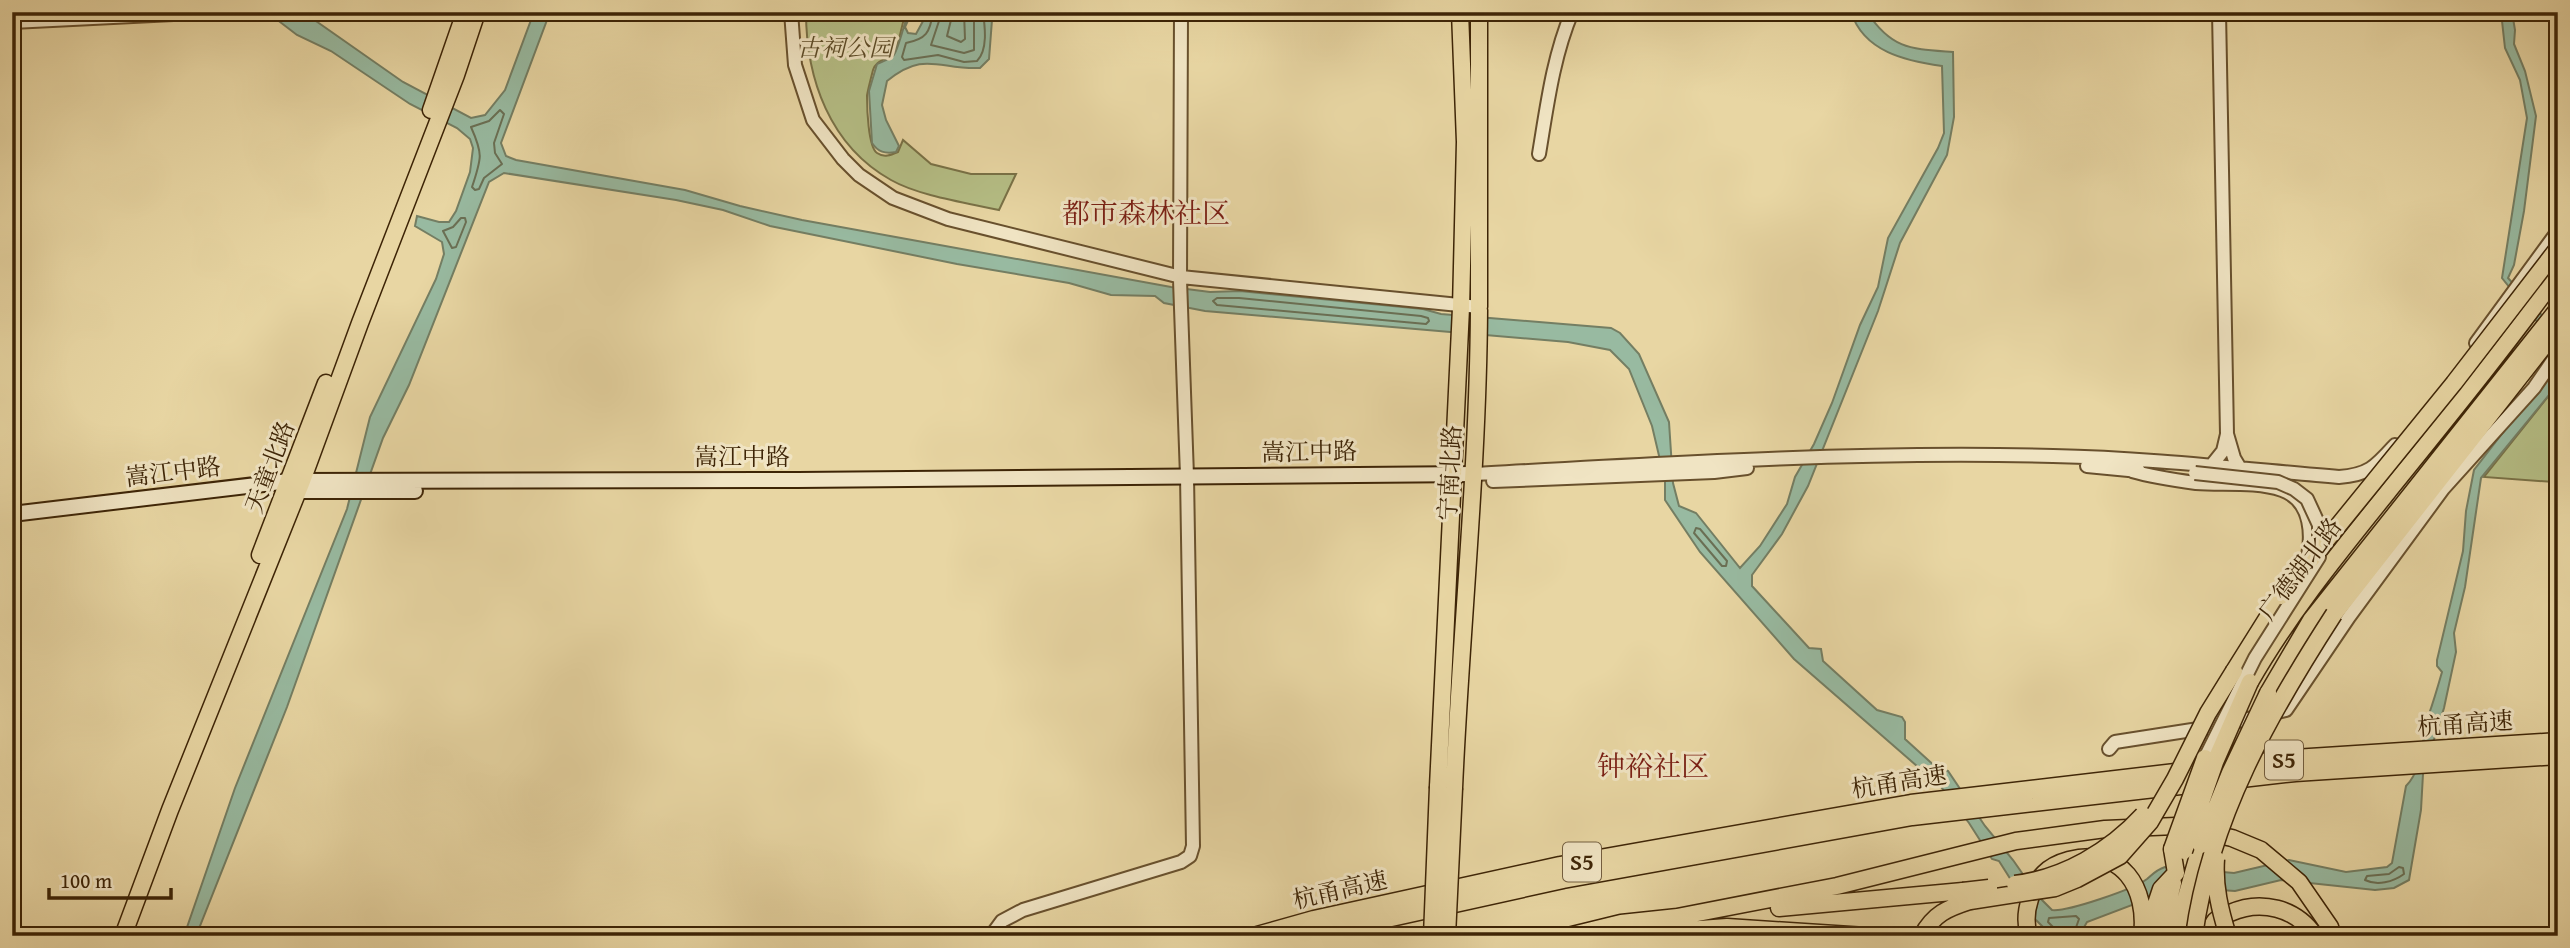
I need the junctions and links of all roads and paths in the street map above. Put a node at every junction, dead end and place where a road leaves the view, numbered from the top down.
1 (214, 12) edge
2 (465, 12) edge
3 (477, 12) edge
4 (791, 12) edge
5 (1181, 12) edge
6 (1460, 12) edge
7 (1479, 12) edge
8 (1572, 12) edge
9 (2220, 12) edge
10 (12, 22) edge
11 (443, 94) junction
12 (1539, 153) dead end
13 (2558, 231) edge
14 (2558, 248) edge
15 (2558, 274) edge
16 (1180, 278) junction
17 (1461, 306) junction
18 (1479, 308) junction
19 (2558, 309) edge
20 (2558, 328) edge
21 (2558, 353) edge
22 (2228, 435) junction
23 (2211, 466) junction
24 (2240, 468) junction
25 (2132, 471) junction
26 (1454, 478) junction
27 (1474, 478) junction
28 (1187, 480) junction
29 (294, 486) junction
30 (12, 514) edge
31 (12, 522) edge
32 (2319, 546) junction
33 (2209, 728) junction
34 (2558, 743) edge
35 (2109, 749) dead end
36 (2197, 754) junction
37 (2558, 755) edge
38 (1446, 787) junction
39 (2014, 798) junction
40 (1911, 810) junction
41 (2222, 824) junction
42 (2201, 845) junction
43 (2176, 873) junction
44 (130, 904) junction
45 (1677, 917) junction
46 (2311, 929) edge
47 (113, 936) edge
48 (123, 936) edge
49 (991, 936) edge
50 (1257, 936) edge
51 (1304, 936) edge
52 (1432, 936) edge
53 (1447, 936) edge
54 (1569, 936) edge
55 (1606, 936) edge
56 (1866, 936) edge
57 (1922, 936) edge
58 (2029, 936) edge
59 (2143, 936) edge
60 (2160, 936) edge
61 (2175, 936) edge
62 (2191, 936) edge
63 (2206, 936) edge
64 (2228, 936) edge
65 (2333, 936) edge

1 - 10 street
2 - 11 main road, 天童北路
3 - 11 main road
4 - 16 street
5 - 16 street
6 - 17 main road
7 - 18 main road, 宁南北路
8 - 12 street
9 - 22 street
11 - 29 main road, 天童北路
13 - 24 street
14 - 32 main road, bridge
15 - 43 main road, 广德湖北路, bridge
16 - 17 street
16 - 28 street
17 - 18 street
17 - 26 main road, 宁南北路
18 - 27 main road, 宁南北路
19 - 42 main road, 广德湖北路, bridge
20 - 41 main road, bridge
21 - 33 street
22 - 23 street
22 - 24 street
23 - 24 street
23 - 27 street
25 - 27 street
25 - 32 street, bridge
25 - 33 street
26 - 27 main road, 嵩江中路
26 - 28 main road, 嵩江中路
26 - 38 main road, 宁南北路
27 - 38 main road, 宁南北路
28 - 29 main road, 嵩江中路
28 - 29 main road, 嵩江中路
28 - 49 street
29 - 30 main road, 嵩江中路
29 - 31 main road, 嵩江中路
29 - 44 main road, 天童北路
29 - 44 main road, 天童北路
32 - 36 main road, bridge
33 - 35 street
34 - 39 highway, 杭甬高速 / S5
36 - 43 main road, bridge
36 - 45 main road, bridge
36 - 57 main road, bridge
37 - 39 highway, 杭甬高速 / S5
38 - 52 main road, 宁南北路, bridge
38 - 53 main road, 宁南北路, bridge
39 - 40 highway, 杭甬高速 / S5
40 - 50 highway, 杭甬高速 / S5
40 - 51 highway, 杭甬高速 / S5
41 - 62 main road, bridge
41 - 64 main road, bridge
42 - 61 main road, 广德湖北路
42 - 62 main road
43 - 59 main road
43 - 60 main road, 广德湖北路
44 - 47 main road, 天童北路
44 - 48 main road, 天童北路
45 - 54 main road
45 - 65 main road, bridge
46 - 63 main road
55 - 56 main road
58 - 59 main road, bridge

